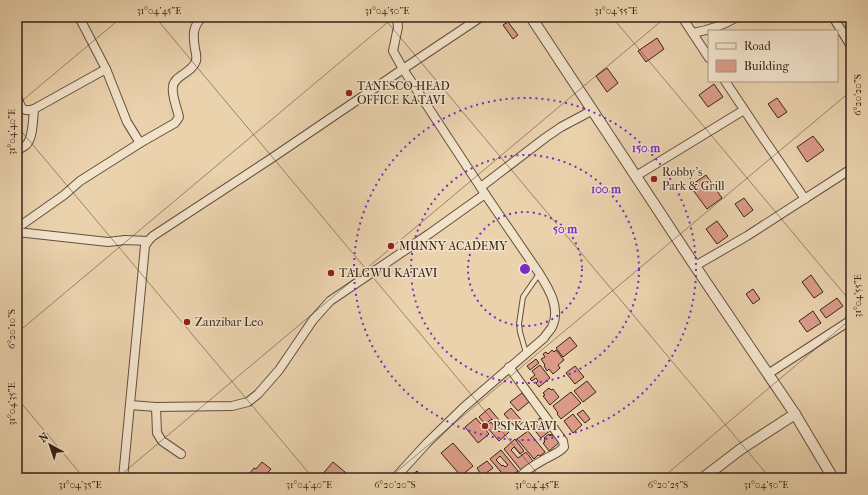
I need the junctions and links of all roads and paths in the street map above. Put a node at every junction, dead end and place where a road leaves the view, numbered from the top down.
1 (202, 17) edge
2 (397, 17) edge
3 (481, 17) edge
4 (531, 17) edge
5 (682, 17) edge
6 (738, 17) edge
7 (833, 17) edge
8 (81, 19) edge
9 (710, 30) edge
10 (707, 31) joint
11 (693, 33) junction
12 (849, 40) edge
13 (700, 45) junction
14 (708, 57) edge
15 (106, 69) junction
16 (402, 69) junction
17 (727, 82) edge
18 (17, 96) edge
19 (34, 109) junction
20 (593, 110) junction
21 (744, 110) junction
22 (21, 112) edge
23 (140, 143) junction
24 (17, 150) edge
25 (851, 169) edge
26 (636, 176) junction
27 (483, 190) junction
28 (805, 199) junction
29 (17, 227) edge
30 (17, 232) edge
31 (148, 241) junction
32 (695, 266) junction
33 (540, 273) junction
34 (851, 320) edge
35 (526, 353) junction
36 (509, 367) junction
37 (768, 374) junction
38 (130, 405) junction
39 (156, 407) junction
40 (794, 414) junction
41 (181, 454) dead end
42 (123, 478) edge
43 (395, 478) edge
44 (519, 478) edge
45 (702, 478) edge
46 (833, 478) edge

1 - 23 street
2 - 16 street
3 - 16 street
4 - 20 street
5 - 11 street
6 - 9 street
7 - 12 street
8 - 15 street
10 - 11 street
10 - 13 street
11 - 13 street
13 - 14 street
15 - 19 street
15 - 23 street
16 - 27 street
16 - 31 street
17 - 21 street
18 - 22 street
19 - 22 street
19 - 24 street
20 - 26 street
20 - 27 street
21 - 26 street
21 - 28 street
23 - 29 street
25 - 28 street
26 - 32 street
27 - 33 street
27 - 39 street
28 - 32 street
30 - 31 street
31 - 38 street
32 - 37 street
33 - 35 lane
33 - 35 street
34 - 37 street
35 - 36 street
36 - 43 street
36 - 44 street
37 - 40 street
38 - 39 street
38 - 42 street
39 - 41 street
40 - 45 street
40 - 46 street

